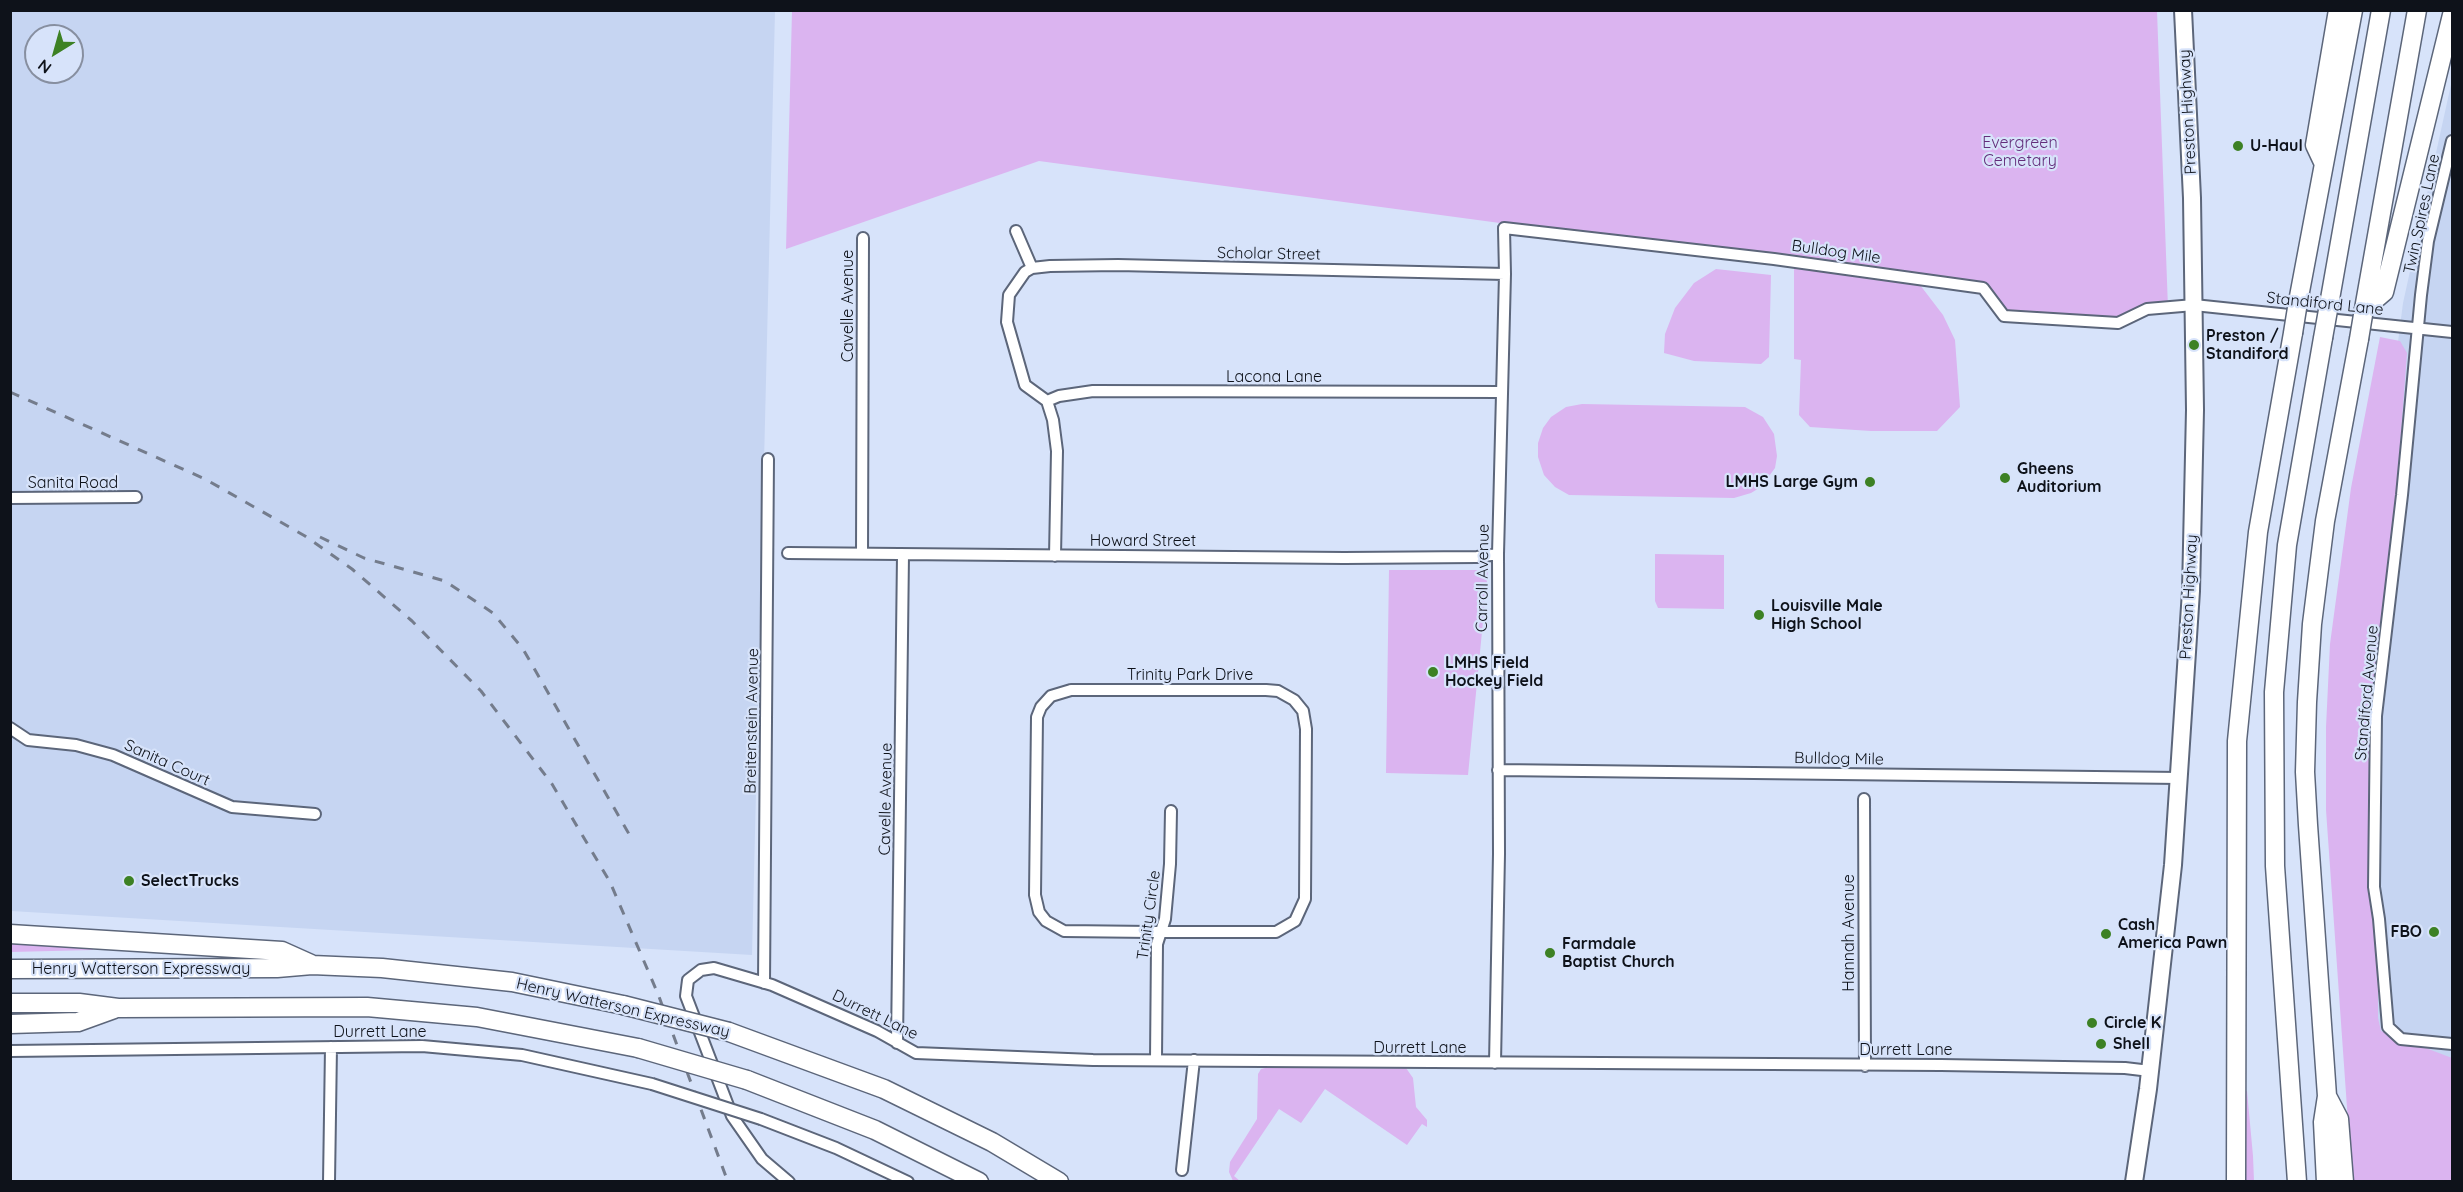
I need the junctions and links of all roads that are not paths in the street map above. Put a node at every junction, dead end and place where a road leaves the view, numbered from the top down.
1 (2183, 10) edge
2 (2338, 10) edge
3 (2353, 10) edge
4 (2381, 10) edge
5 (2417, 10) edge
6 (2452, 15) edge
7 (2452, 141) edge
8 (2323, 162) junction
9 (1016, 231) dead end
10 (863, 238) dead end
11 (1032, 268) junction
12 (1505, 274) junction
13 (2194, 305) junction
14 (2364, 309) junction
15 (2417, 328) junction
16 (2452, 332) edge
17 (1502, 392) junction
18 (1047, 401) junction
19 (768, 459) dead end
20 (136, 497) dead end
21 (10, 498) edge
22 (788, 553) dead end
23 (862, 554) junction
24 (1498, 554) junction
25 (903, 555) junction
26 (1055, 556) junction
27 (10, 728) edge
28 (1498, 770) junction
29 (2180, 778) junction
30 (1864, 799) dead end
31 (1171, 811) dead end
32 (315, 814) dead end
33 (1161, 932) junction
34 (10, 934) edge
35 (312, 965) junction
36 (10, 969) edge
37 (764, 983) junction
38 (10, 1003) edge
39 (118, 1008) junction
40 (10, 1024) edge
41 (897, 1043) junction
42 (2452, 1044) edge
43 (331, 1047) junction
44 (10, 1052) edge
45 (1156, 1059) junction
46 (1194, 1060) junction
47 (1495, 1063) junction
48 (1865, 1066) junction
49 (2150, 1071) junction
50 (2327, 1096) junction
51 (2295, 1154) junction
52 (1182, 1170) dead end
53 (329, 1182) edge
54 (789, 1182) edge
55 (908, 1182) edge
56 (979, 1182) edge
57 (1059, 1182) edge
58 (2134, 1182) edge
59 (2236, 1182) edge
60 (2287, 1182) edge
61 (2297, 1182) edge
62 (2326, 1182) edge
63 (2344, 1182) edge

1 - 13 main road, Preston Highway
2 - 8 highway
3 - 8 highway
4 - 51 highway, bridge
5 - 14 highway
6 - 14 highway
7 - 15 street, Twin Spires Lane
8 - 59 highway, bridge
9 - 11 street
10 - 23 street, Cavelle Avenue
11 - 12 street, Scholar Street
11 - 18 street
12 - 13 street, Bulldog Mile
12 - 17 street, Carroll Avenue
13 - 15 street, Standiford Lane
13 - 29 main road, Preston Highway
14 - 50 highway, bridge
15 - 16 street, Standiford Lane
15 - 42 street, Standiford Avenue
17 - 18 street, Lacona Lane
17 - 24 street, Carroll Avenue
18 - 26 street
19 - 37 street, Breitenstein Avenue
20 - 21 street, Sanita Road
22 - 23 street, Howard Street
23 - 25 street, Howard Street
24 - 26 street, Howard Street
24 - 28 street, Carroll Avenue
25 - 26 street, Howard Street
25 - 41 street, Cavelle Avenue
27 - 32 street, Sanita Court
28 - 29 street, Bulldog Mile
28 - 47 street, Carroll Avenue
29 - 49 main road, Preston Highway
30 - 48 street, Hannah Avenue
31 - 33 street, Trinity Circle
33 - 33 street, Trinity Park Drive
33 - 45 street, Trinity Circle
34 - 35 highway
35 - 36 highway, Henry Watterson Expressway
35 - 57 highway, Henry Watterson Expressway, bridge
37 - 41 street, Durrett Lane
37 - 54 street, Durrett Lane
38 - 39 highway, Henry Watterson Expressway
39 - 40 highway
39 - 56 highway, Henry Watterson Expressway, bridge
41 - 45 street, Durrett Lane
43 - 44 street, Durrett Lane
43 - 53 street
43 - 55 street, Durrett Lane, bridge
45 - 46 street, Durrett Lane
46 - 47 street, Durrett Lane
46 - 52 street
47 - 48 street, Durrett Lane
48 - 49 street, Durrett Lane
49 - 58 main road, Preston Highway
50 - 62 highway
50 - 63 highway
51 - 60 highway
51 - 61 highway

